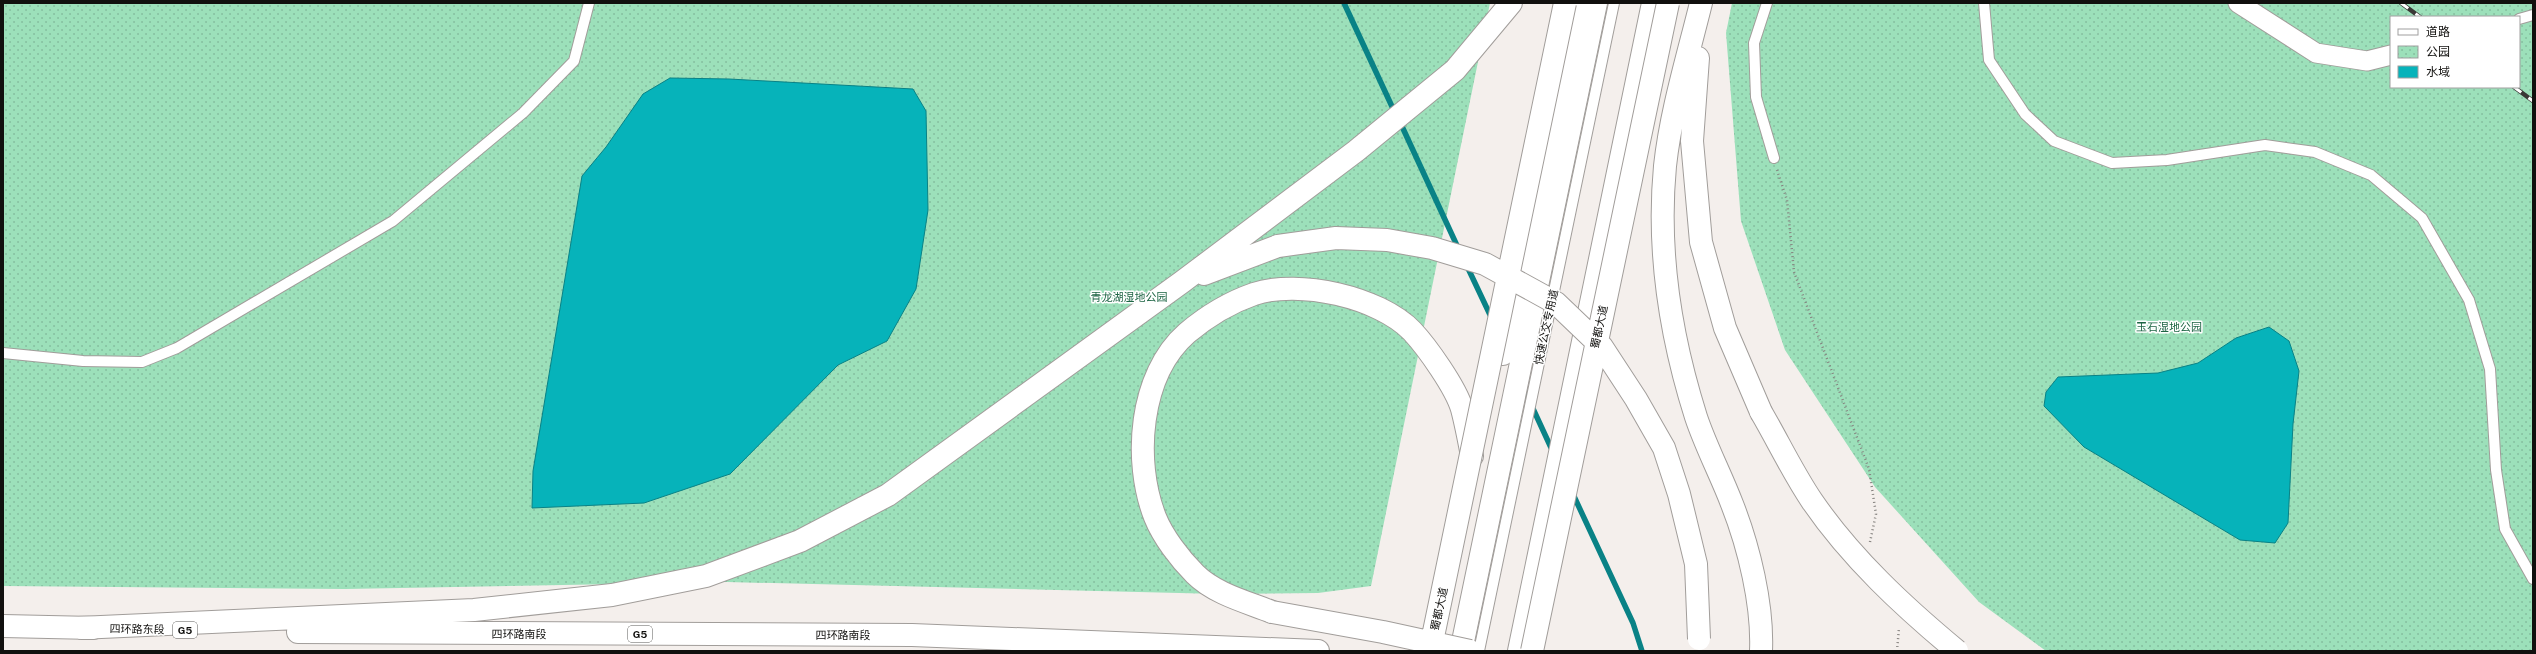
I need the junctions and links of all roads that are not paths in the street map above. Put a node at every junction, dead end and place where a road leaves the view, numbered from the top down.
1 (589, 3) edge
2 (1511, 3) edge
3 (1565, 3) edge
4 (1579, 3) edge
5 (1596, 3) edge
6 (1614, 3) edge
7 (1653, 3) edge
8 (1668, 3) edge
9 (1702, 3) edge
10 (1767, 3) edge
11 (1984, 3) edge
12 (2238, 3) edge
13 (2533, 15) edge
14 (2520, 19) edge
15 (2390, 55) edge
16 (1774, 158) road end
17 (1182, 282) junction
18 (3, 353) edge
19 (1476, 475) junction
20 (2533, 579) edge
21 (368, 625) junction
22 (3, 626) edge
23 (1698, 645) edge
24 (1318, 651) edge
25 (1430, 651) edge
26 (1439, 651) edge
27 (1461, 651) edge
28 (1470, 651) edge
29 (1479, 651) edge
30 (1519, 651) edge
31 (1532, 651) edge
32 (1761, 651) edge
33 (1957, 651) edge

1 - 18 lane
2 - 17 main road
3 - 25 main road, 蜀都大道, bridge
4 - 19 main road
5 - 27 main road
6 - 29 lane, 快速公交专用道, bridge
7 - 30 main road
8 - 31 main road, 蜀都大道, bridge
9 - 32 main road
9 - 33 main road, bridge
10 - 16 lane
11 - 20 lane
12 - 15 street
13 - 14 lane
17 - 21 main road
17 - 23 main road, bridge
19 - 26 main road
19 - 28 main road, bridge
21 - 22 main road, 四环路东段 / G5
21 - 24 main road, 四环路南段 / G5

